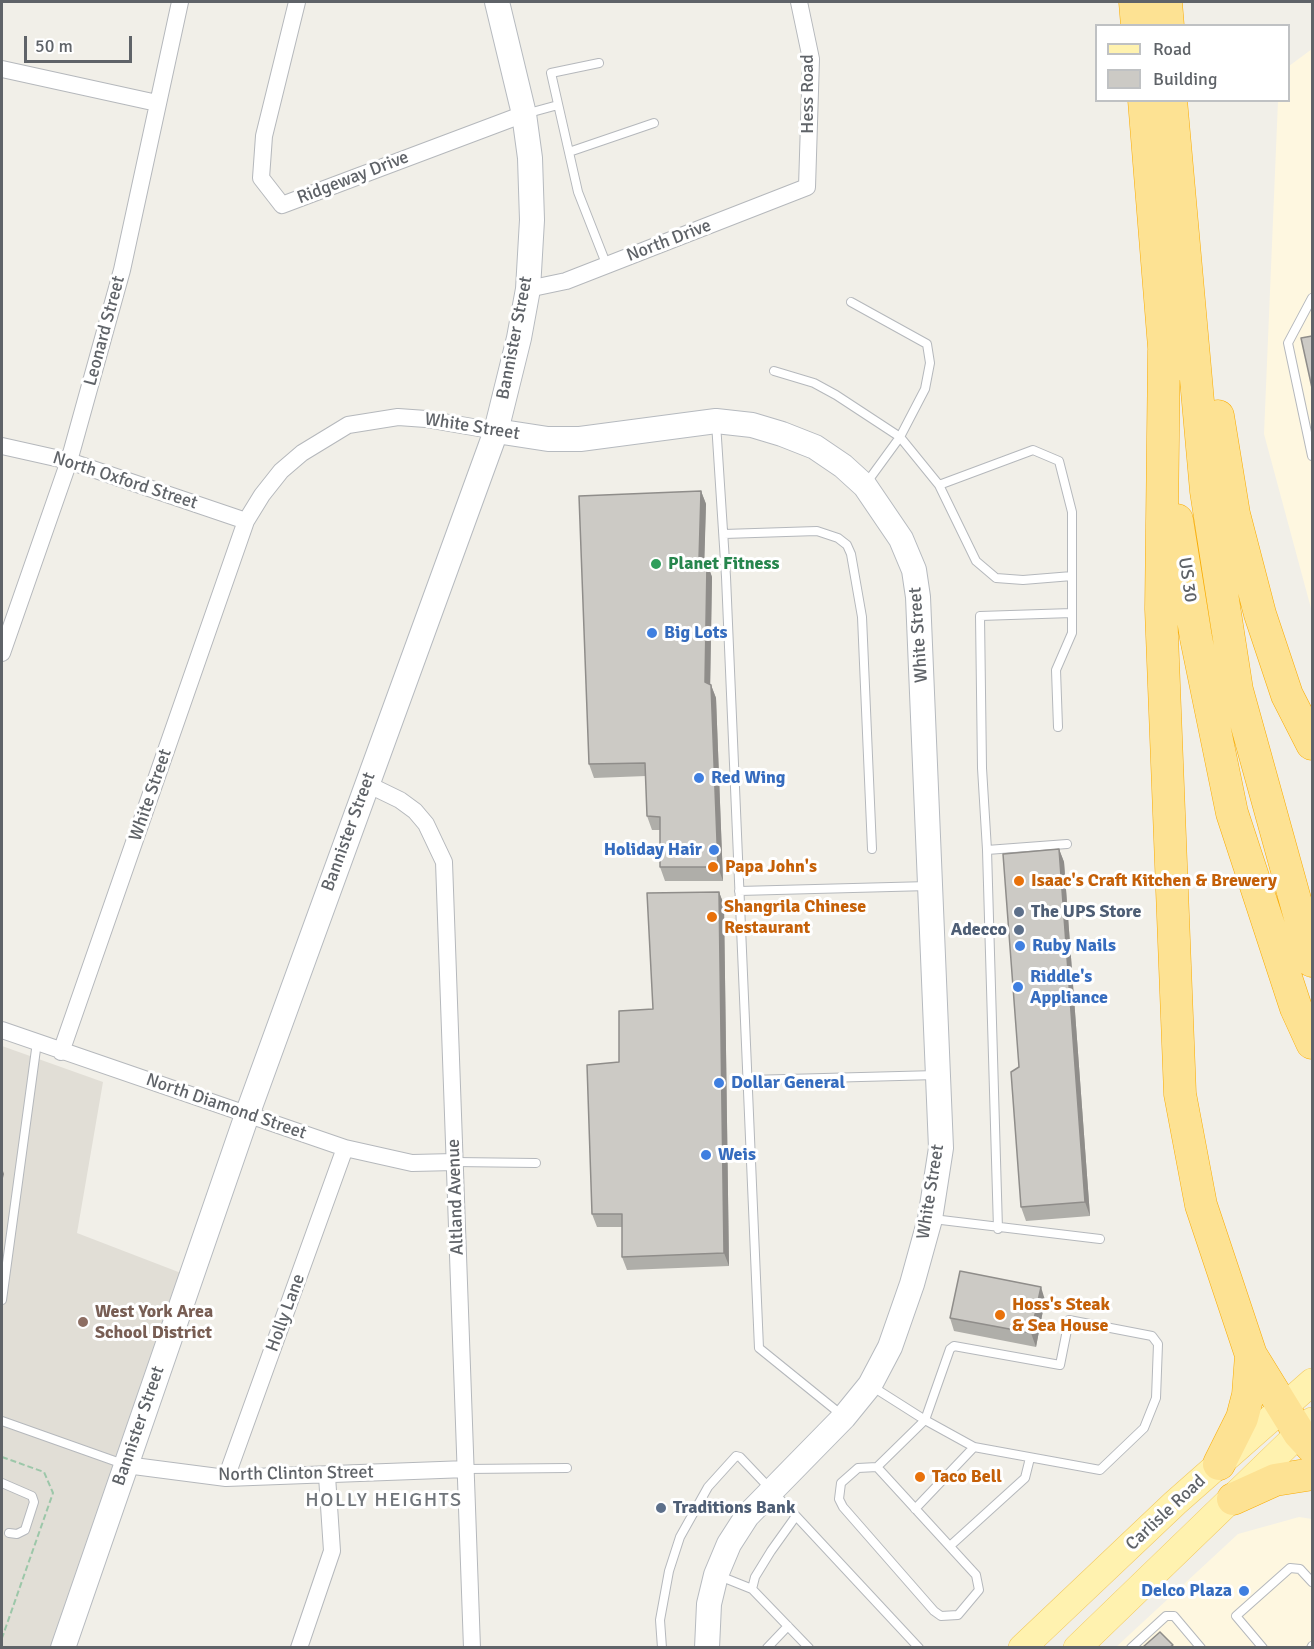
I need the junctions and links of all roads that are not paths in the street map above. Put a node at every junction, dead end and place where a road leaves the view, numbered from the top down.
1 (180, 2) edge
2 (297, 2) edge
3 (491, 2) edge
4 (799, 2) edge
5 (1135, 2) edge
6 (1164, 2) edge
7 (1137, 24) edge
8 (1166, 24) edge
9 (599, 63) dead end
10 (2, 69) edge
11 (157, 102) junction
12 (1144, 102) edge
13 (1171, 102) edge
14 (1178, 102) edge
15 (558, 105) junction
16 (524, 114) junction
17 (654, 123) dead end
18 (569, 152) junction
19 (807, 188) joint
20 (607, 266) junction
21 (528, 290) junction
22 (1312, 298) edge
23 (851, 302) dead end
24 (1164, 351) junction
25 (774, 371) dead end
26 (716, 421) junction
27 (496, 431) junction
28 (900, 436) junction
29 (2, 446) edge
30 (1312, 456) edge
31 (69, 461) junction
32 (939, 485) junction
33 (865, 486) junction
34 (246, 521) junction
35 (723, 534) junction
36 (1072, 576) junction
37 (1072, 613) junction
38 (2, 653) edge
39 (1058, 727) dead end
40 (1312, 744) edge
41 (367, 784) junction
42 (1067, 844) dead end
43 (872, 849) dead end
44 (987, 850) junction
45 (930, 886) junction
46 (739, 891) junction
47 (1312, 961) edge
48 (2, 1030) edge
49 (37, 1042) junction
50 (1312, 1043) edge
51 (62, 1052) junction
52 (937, 1075) junction
53 (747, 1080) junction
54 (247, 1115) junction
55 (345, 1148) junction
56 (455, 1162) junction
57 (536, 1163) dead end
58 (930, 1219) junction
59 (998, 1229) junction
60 (1100, 1239) dead end
61 (2, 1300) edge
62 (1251, 1355) junction
63 (1312, 1382) edge
64 (870, 1385) junction
65 (844, 1416) junction
66 (925, 1420) junction
67 (2, 1421) edge
68 (1302, 1427) edge
69 (974, 1447) junction
70 (1030, 1458) junction
71 (1219, 1464) junction
72 (126, 1465) junction
73 (877, 1467) junction
74 (567, 1468) dead end
75 (466, 1469) junction
76 (1312, 1474) edge
77 (327, 1476) junction
78 (226, 1478) junction
79 (2, 1484) edge
80 (771, 1490) junction
81 (1233, 1499) junction
82 (1175, 1503) junction
83 (915, 1509) junction
84 (796, 1516) junction
85 (9, 1533) dead end
86 (950, 1546) junction
87 (716, 1575) junction
88 (1312, 1582) edge
89 (752, 1590) junction
90 (788, 1626) junction
91 (63, 1647) edge
92 (299, 1647) edge
93 (472, 1647) edge
94 (662, 1647) edge
95 (707, 1647) edge
96 (767, 1647) edge
97 (809, 1647) edge
98 (919, 1647) edge
99 (1022, 1647) edge
100 (1048, 1647) edge
101 (1077, 1647) edge
102 (1131, 1647) edge
103 (1202, 1647) edge
104 (1263, 1647) edge

1 - 11 street, Leonard Street
2 - 16 street, Ridgeway Drive
3 - 16 street, Bannister Street
4 - 19 street, Hess Road
5 - 7 highway
6 - 8 highway
9 - 15 lane
10 - 11 street
11 - 31 street, Leonard Street
12 - 24 highway, US 30 / US 30
13 - 47 highway, US 30 / US 30
14 - 40 highway
15 - 16 lane
15 - 18 lane
16 - 21 street, Bannister Street
17 - 18 lane
18 - 20 lane
19 - 20 street, North Drive
20 - 21 street, North Drive
21 - 27 street, Bannister Street
22 - 30 lane
23 - 28 lane
24 - 50 highway, US 30 / US 30
24 - 62 highway
25 - 28 lane
26 - 27 street, White Street
26 - 33 street, White Street
26 - 35 lane
27 - 34 street, White Street
27 - 41 street, Bannister Street
28 - 32 lane
28 - 33 lane
29 - 31 street, North Oxford Street
31 - 34 street, North Oxford Street
31 - 38 street, Leonard Street
32 - 36 lane
32 - 36 lane
33 - 45 street, White Street
34 - 51 street, White Street
35 - 43 lane
35 - 46 lane
36 - 37 lane
37 - 39 lane
37 - 44 lane
41 - 54 street, Bannister Street
41 - 56 street, Altland Avenue
42 - 44 lane
44 - 59 lane
45 - 46 lane
45 - 52 street, White Street
46 - 53 lane
48 - 49 street, North Diamond Street
49 - 51 street, North Diamond Street
49 - 61 lane
51 - 54 street, North Diamond Street
52 - 53 lane
52 - 58 street, White Street
53 - 65 lane
54 - 55 street, North Diamond Street
54 - 72 street, Bannister Street
55 - 56 street, North Diamond Street
55 - 78 street, Holly Lane
56 - 57 lane
56 - 75 street, Altland Avenue
58 - 59 lane
58 - 64 street, White Street
59 - 60 lane
62 - 68 highway
62 - 71 highway
63 - 68 main road, Carlisle Road
64 - 65 street, White Street
64 - 66 lane
65 - 80 street, White Street
66 - 69 lane
66 - 70 lane
66 - 73 lane
67 - 72 lane
68 - 71 main road, Carlisle Road
68 - 81 main road, Carlisle Road
69 - 70 lane
69 - 83 lane
70 - 86 lane
71 - 82 main road, Carlisle Road
72 - 78 street, North Clinton Street
72 - 91 street, Bannister Street
73 - 83 lane
73 - 86 lane
74 - 75 lane
75 - 77 street, North Clinton Street
75 - 93 street, Altland Avenue
76 - 81 highway
77 - 78 street, North Clinton Street
77 - 92 street
79 - 85 lane
80 - 84 lane
80 - 87 street, White Street
80 - 94 lane
81 - 101 main road, Carlisle Road
82 - 99 main road, Carlisle Road
82 - 100 main road
83 - 86 lane
84 - 89 lane
84 - 98 lane
87 - 89 lane
87 - 95 street, White Street
88 - 104 lane
89 - 90 lane
90 - 96 lane
90 - 97 lane
102 - 103 lane

